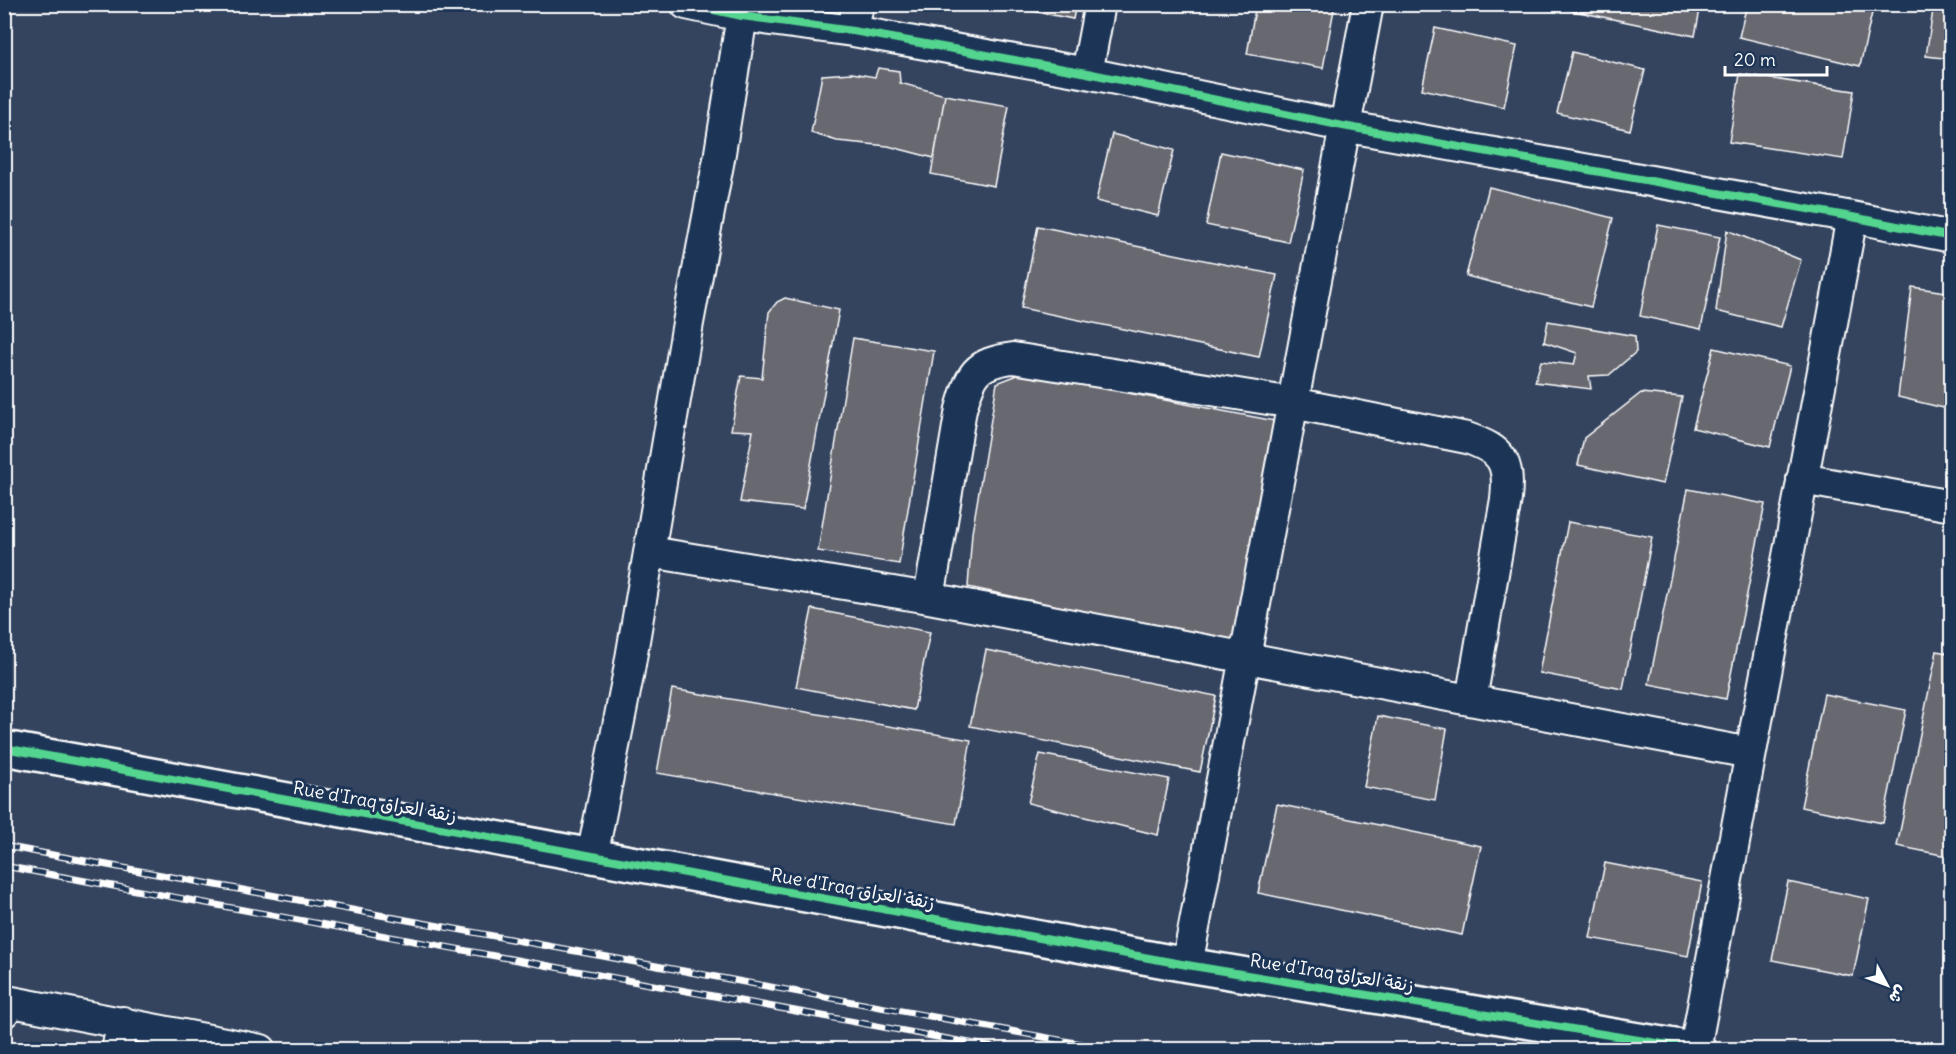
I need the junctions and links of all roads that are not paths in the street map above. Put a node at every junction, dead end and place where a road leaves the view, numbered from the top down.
1 (686, 4) edge
2 (1100, 4) edge
3 (1368, 4) edge
4 (742, 16) junction
5 (856, 18) edge
6 (1087, 73) junction
7 (1343, 126) junction
8 (1852, 217) junction
9 (1952, 237) edge
10 (1293, 403) junction
11 (1802, 479) junction
12 (1952, 506) edge
13 (650, 552) junction
14 (929, 598) junction
15 (1244, 657) junction
16 (1471, 699) junction
17 (4, 748) edge
18 (1750, 753) junction
19 (592, 857) junction
20 (1187, 965) junction
21 (7, 1005) edge
22 (120, 1036) edge
23 (1697, 1049) edge
24 (261, 1050) edge

1 - 4 street
2 - 6 street
3 - 7 street
4 - 5 street
4 - 13 street
5 - 6 street
6 - 7 street
7 - 8 street
7 - 10 street
8 - 9 street
8 - 11 street
10 - 14 street
10 - 15 street
10 - 16 street
11 - 12 street
11 - 18 street
13 - 14 street
13 - 19 street
14 - 15 street
15 - 16 street
15 - 20 street
16 - 18 street
17 - 19 street, Rue d'Iraq زنقة العراق
18 - 23 street
19 - 20 street, Rue d'Iraq زنقة العراق
20 - 23 street, Rue d'Iraq زنقة العراق
21 - 22 street
22 - 24 street

